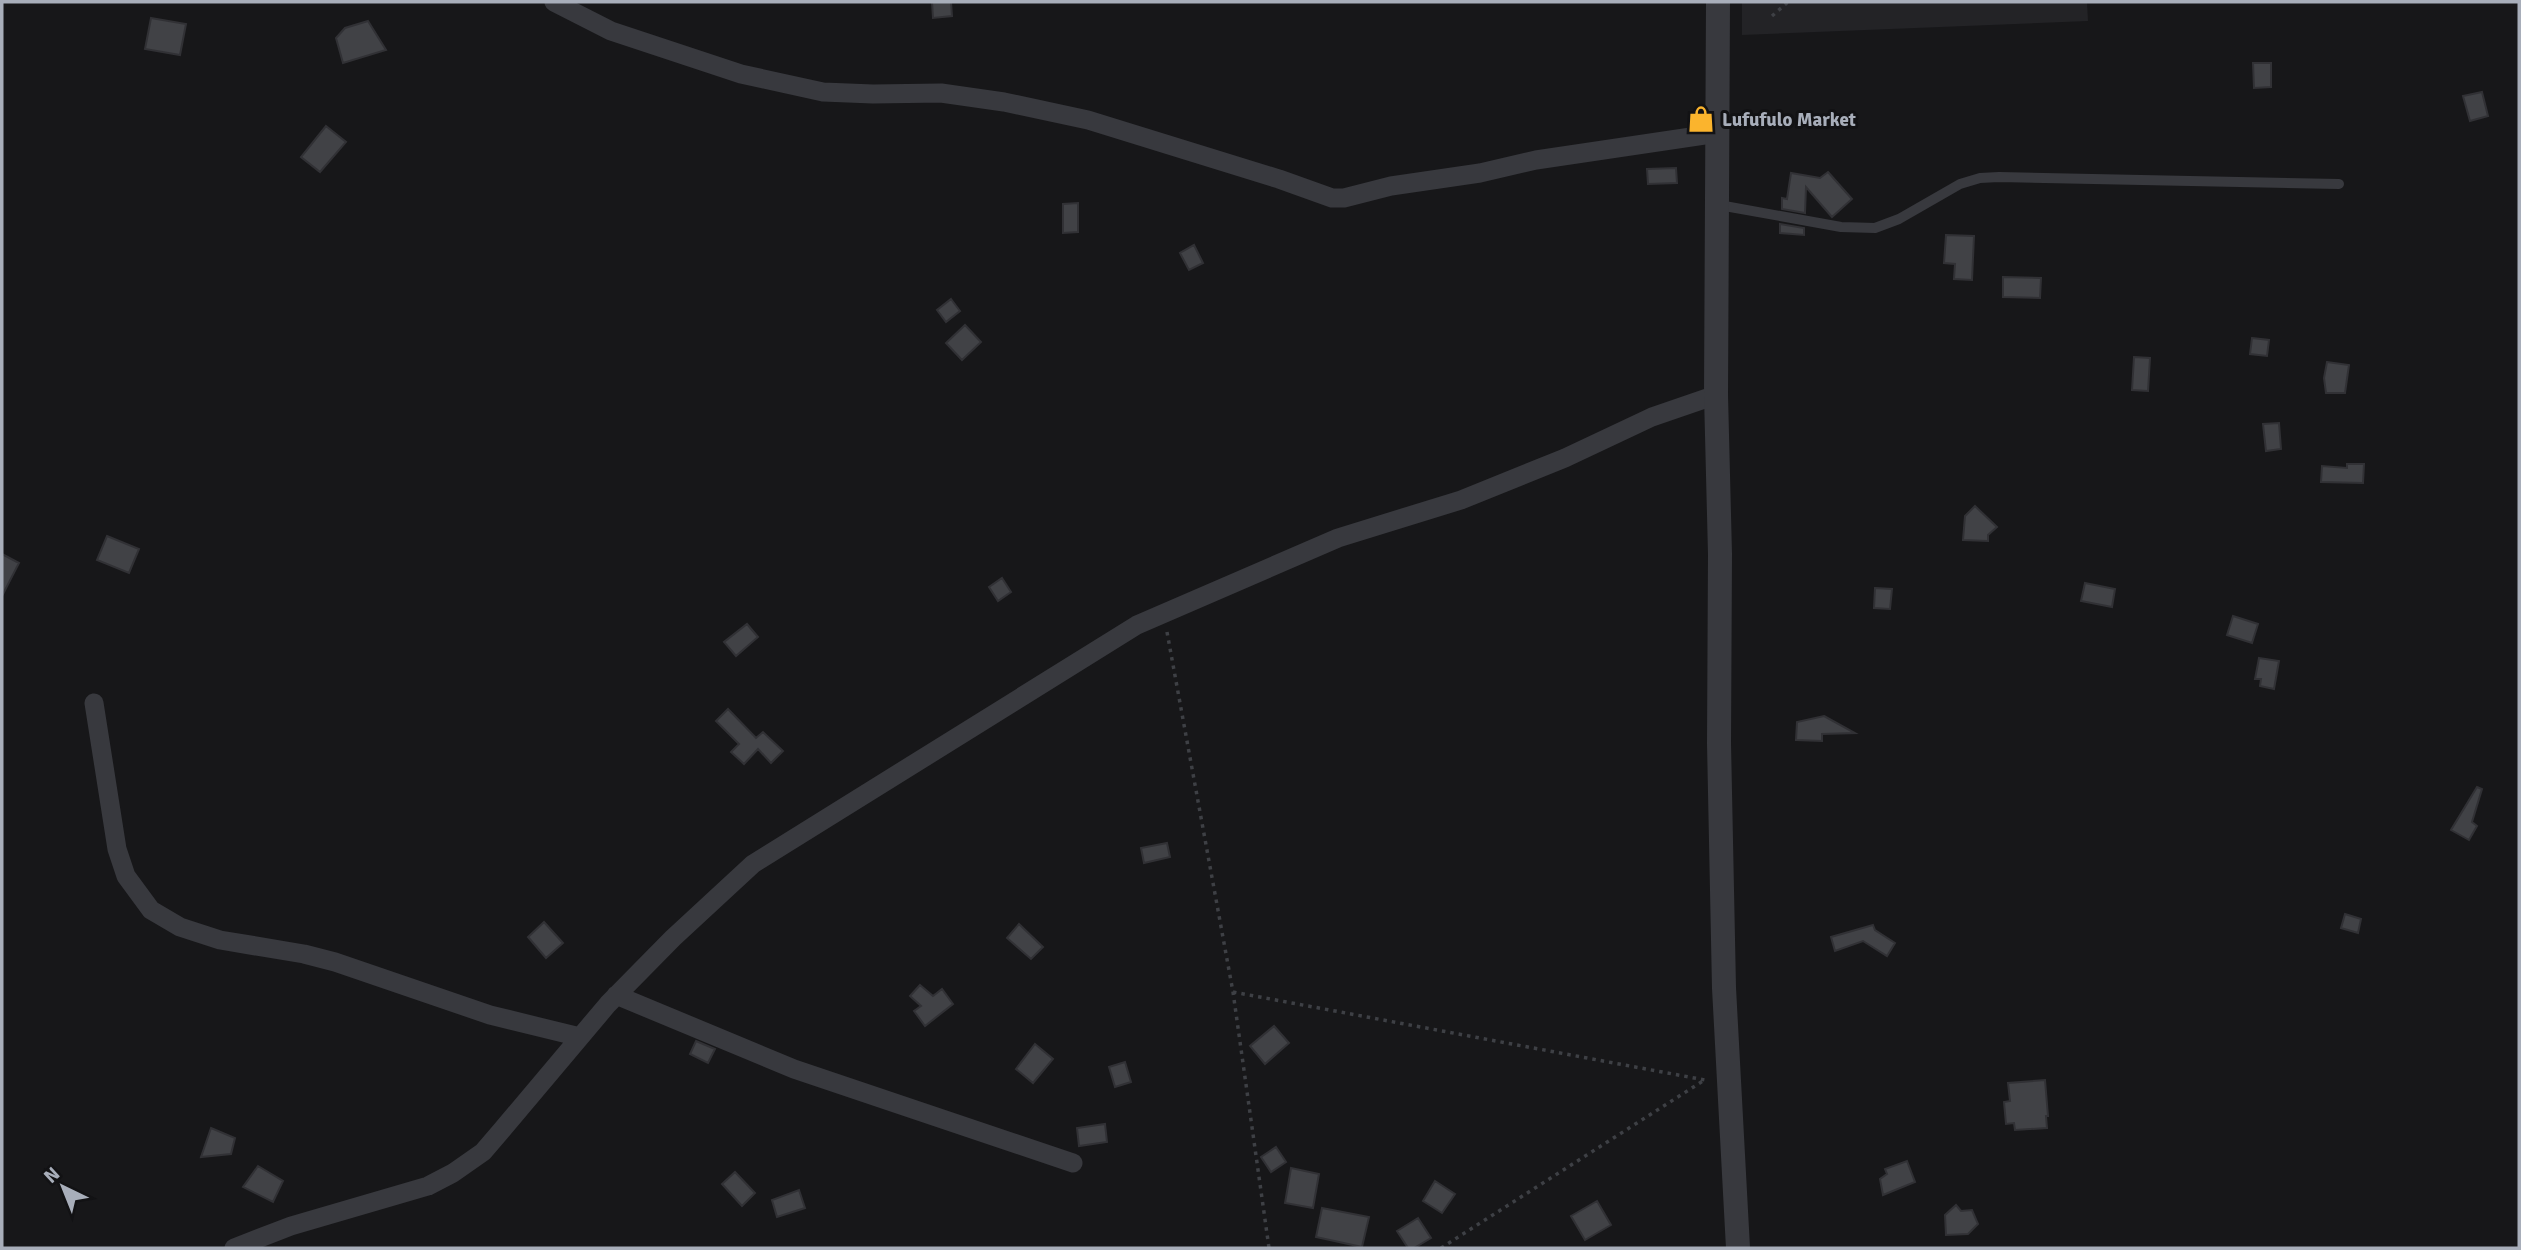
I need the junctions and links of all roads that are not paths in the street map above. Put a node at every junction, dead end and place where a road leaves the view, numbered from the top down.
1 (554, 2) edge
2 (1718, 2) edge
3 (1718, 133) junction
4 (2339, 184) dead end
5 (1718, 205) junction
6 (1716, 395) junction
7 (94, 703) dead end
8 (617, 995) junction
9 (580, 1037) junction
10 (1073, 1163) dead end
11 (234, 1248) edge
12 (1738, 1248) edge

1 - 3 street
2 - 3 street
3 - 5 street
4 - 5 lane
5 - 6 street
6 - 8 street
6 - 12 street
7 - 9 street
8 - 9 street
8 - 10 street
9 - 11 street

